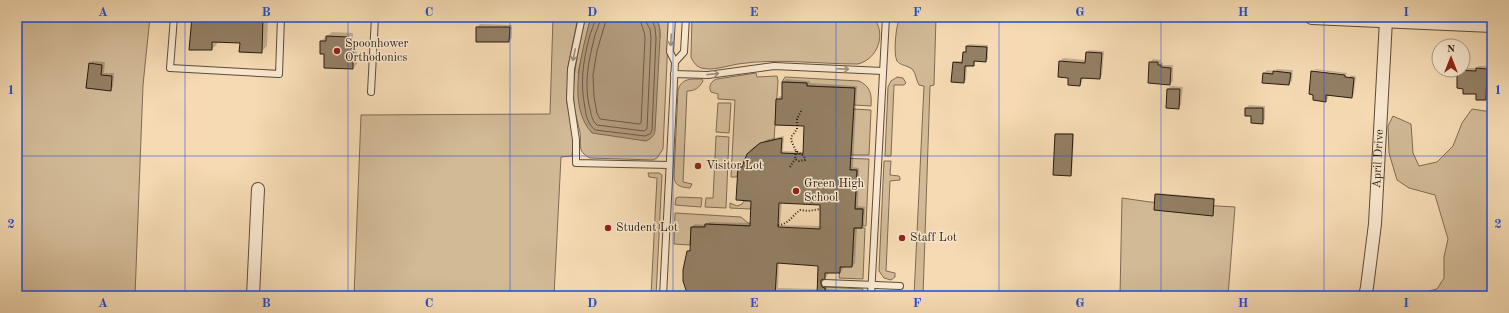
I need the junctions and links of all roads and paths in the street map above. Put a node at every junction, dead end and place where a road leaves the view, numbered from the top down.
1 (174, 17) edge
2 (281, 17) edge
3 (375, 17) edge
4 (582, 17) edge
5 (672, 17) edge
6 (686, 17) edge
7 (886, 17) edge
8 (1312, 17) edge
9 (1386, 19) edge
10 (1488, 22) edge
11 (675, 62) junction
12 (883, 71) junction
13 (674, 74) junction
14 (371, 92) dead end
15 (802, 109) dead end
16 (796, 151) junction
17 (795, 159) junction
18 (669, 165) junction
19 (790, 167) dead end
20 (258, 189) dead end
21 (820, 209) dead end
22 (778, 225) dead end
23 (825, 283) dead end
24 (871, 286) junction
25 (900, 286) dead end
26 (253, 296) edge
27 (662, 296) edge
28 (871, 296) edge
29 (1365, 296) edge

1 - 2 lane
3 - 14 lane
4 -> 18 lane
5 -> 11 lane
6 - 11 lane
7 - 12 lane
8 - 9 street
9 - 10 street
9 - 29 street, April Drive
11 - 13 lane
13 -> 12 lane
12 - 24 lane
13 - 18 lane
15 - 16 path
16 - 17 path
16 - 17 path
17 - 19 path
18 - 27 lane
20 - 26 street
21 - 22 path
23 - 24 lane
24 - 25 lane
24 - 28 lane

